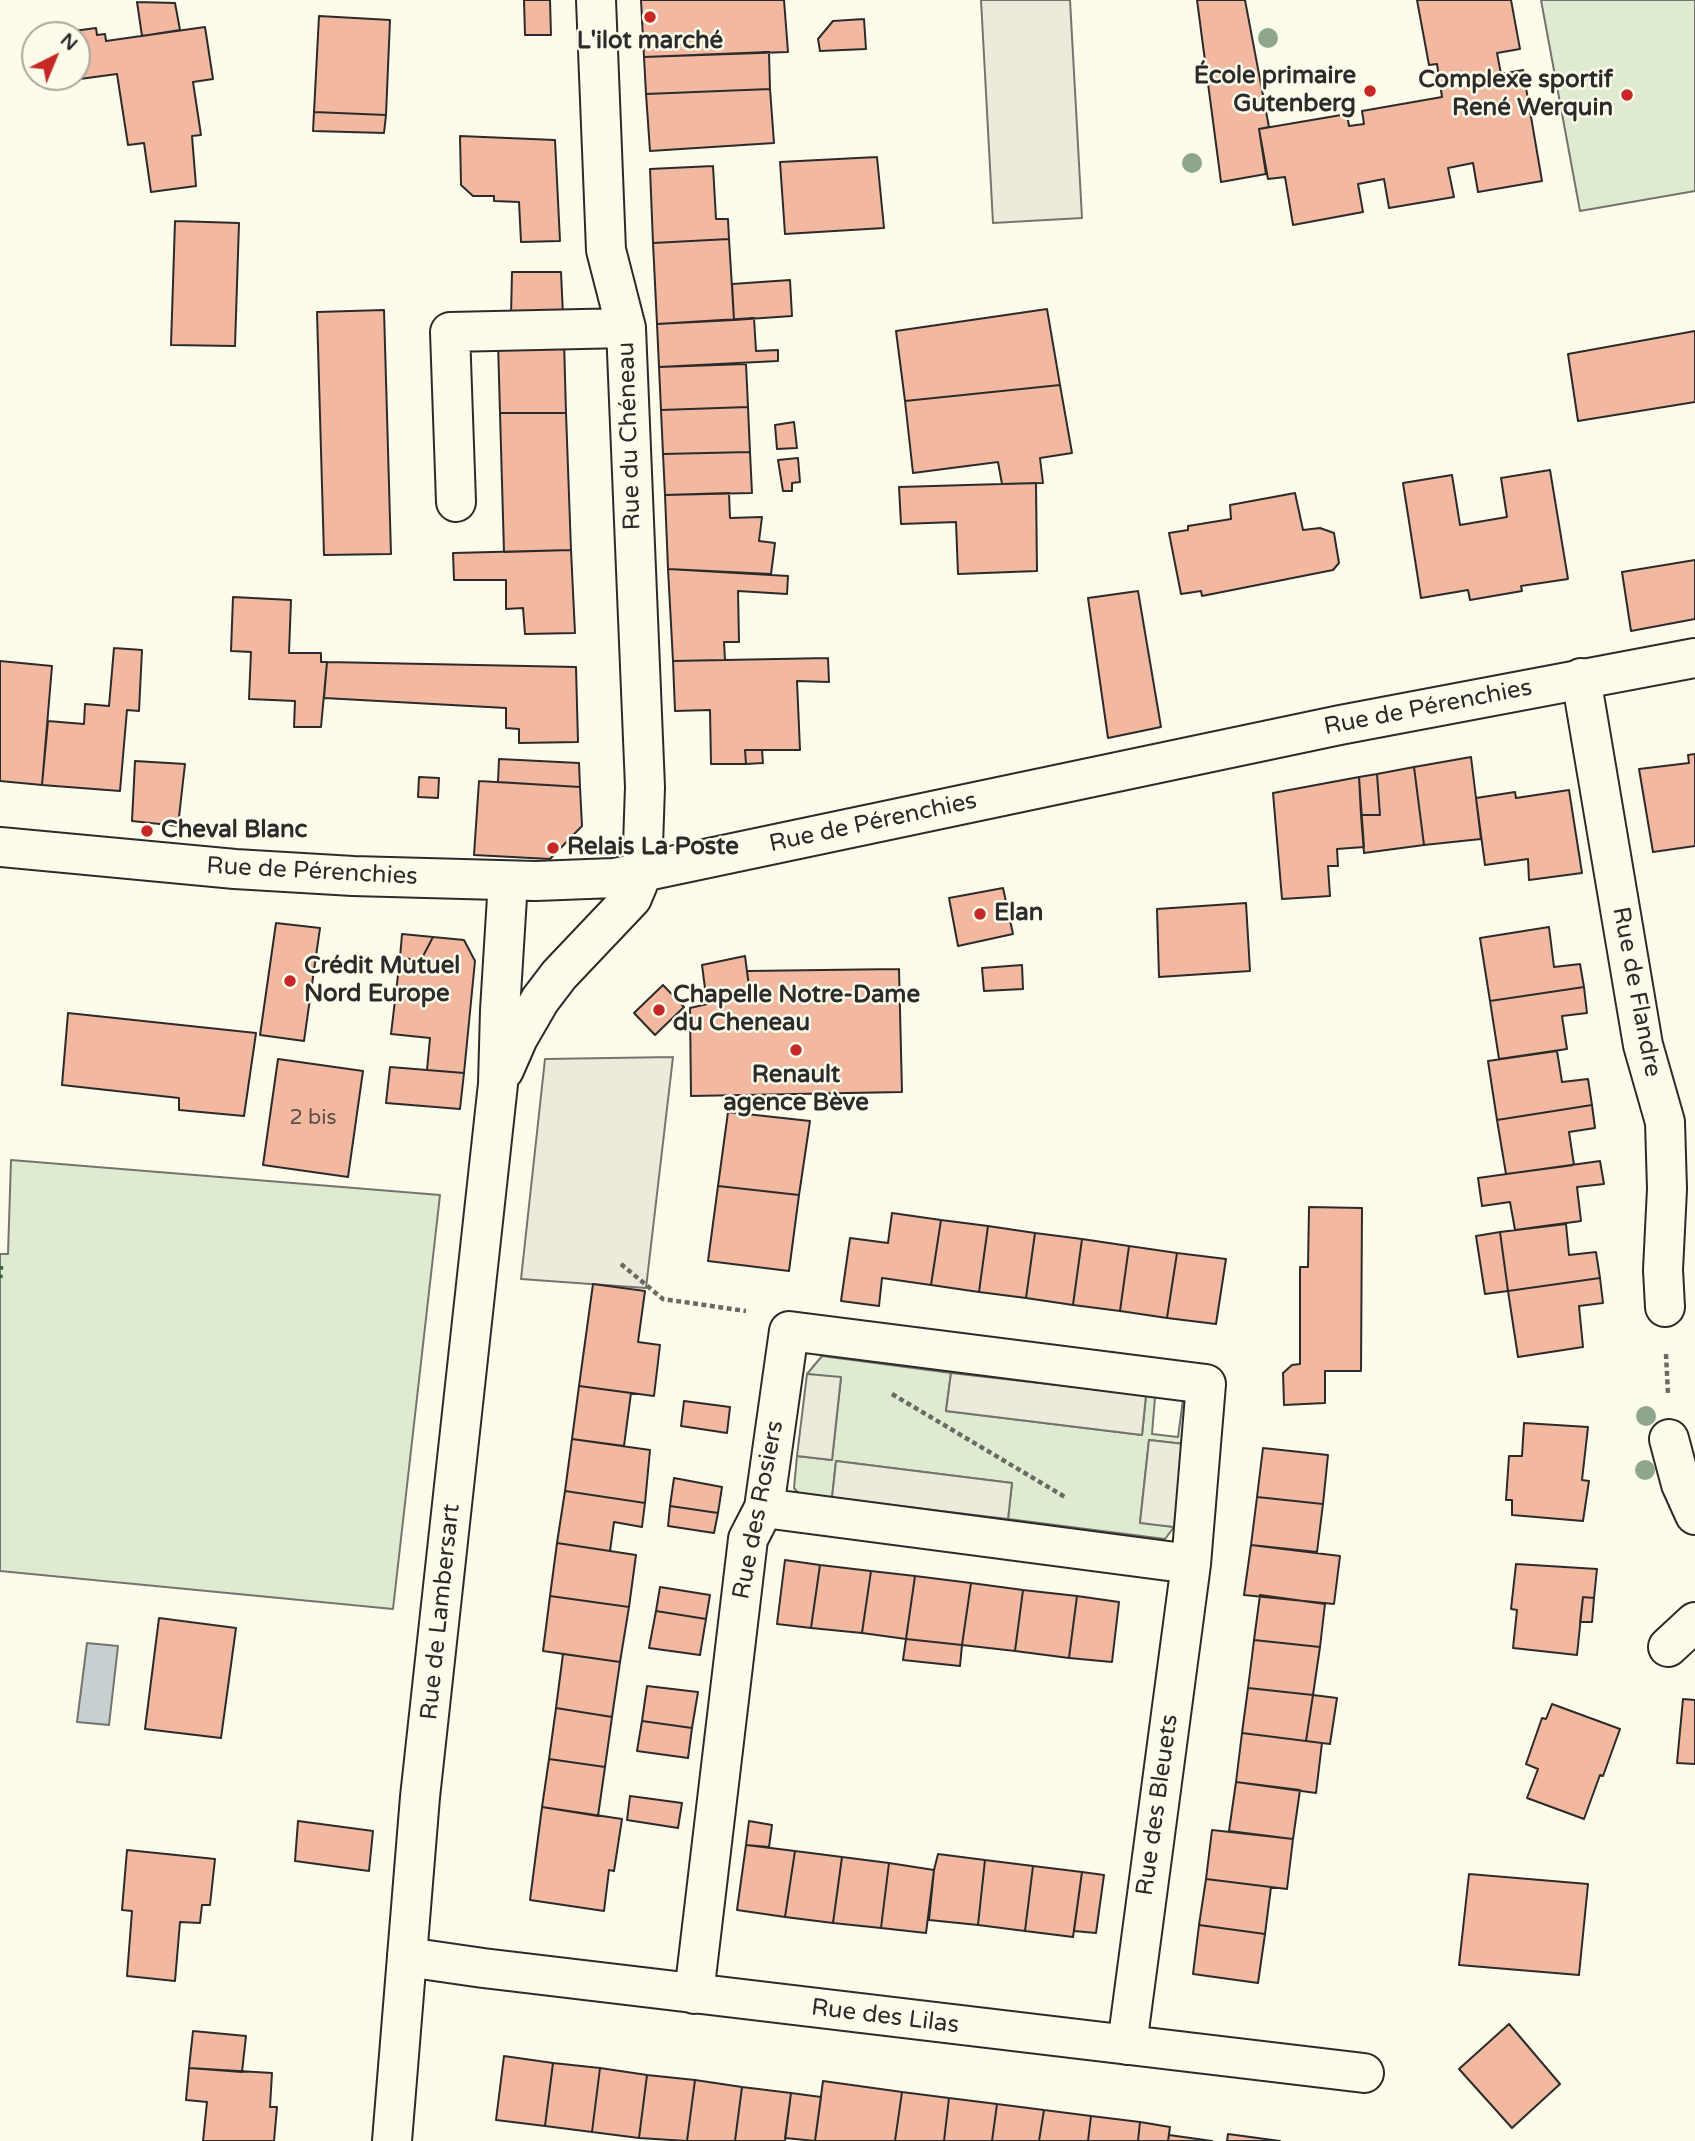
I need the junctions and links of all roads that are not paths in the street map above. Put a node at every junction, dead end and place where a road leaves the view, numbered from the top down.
1 (596, 0) edge
2 (626, 328) junction
3 (456, 502) dead end
4 (1695, 657) edge
5 (1581, 678) junction
6 (0, 847) edge
7 (642, 874) junction
8 (508, 881) junction
9 (498, 1084) junction
10 (1681, 1143) edge
11 (1665, 1307) road end
12 (1669, 1439) road end
13 (764, 1508) junction
14 (1695, 1515) edge
15 (1191, 1564) junction
16 (407, 1957) junction
17 (694, 1994) junction
18 (1127, 2045) junction
19 (1364, 2073) dead end
20 (392, 2141) edge

1 - 2 street, Rue du Chéneau
2 - 3 street
2 - 7 street, Rue du Chéneau
4 - 5 street, Rue de Pérenchies
5 - 7 street, Rue de Pérenchies
5 - 10 street, Rue de Flandre
6 - 8 street, Rue de Pérenchies
7 - 8 street, Rue de Pérenchies
7 - 9 street, Rue de Lambersart
8 - 9 street, Rue de Lambersart
9 - 16 street, Rue de Lambersart
10 - 11 street, Rue de Flandre
12 - 14 street
13 - 15 street
13 - 15 street, Rue des Rosiers
13 - 17 street, Rue des Rosiers
15 - 18 street, Rue des Bleuets
16 - 17 street, Rue des Lilas
16 - 20 street, Rue de Lambersart
17 - 18 street, Rue des Lilas
18 - 19 street, Rue des Lilas

